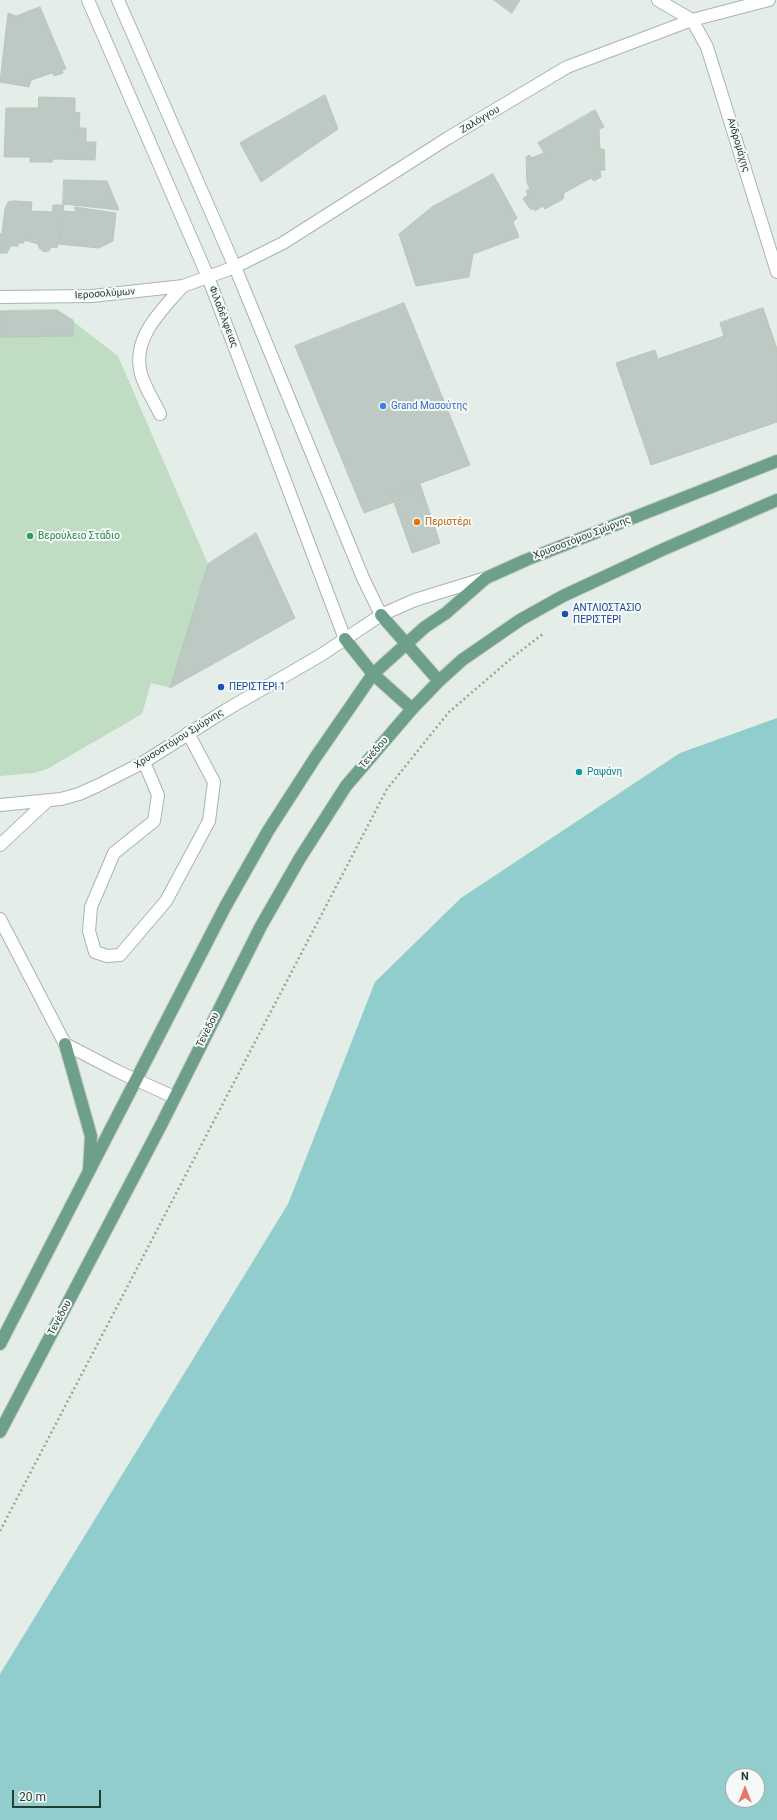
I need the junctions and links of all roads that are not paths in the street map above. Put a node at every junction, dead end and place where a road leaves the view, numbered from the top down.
1 (88, 0) edge
2 (118, 0) edge
3 (658, 0) edge
4 (769, 0) edge
5 (692, 20) junction
6 (235, 267) junction
7 (777, 272) edge
8 (208, 277) junction
9 (183, 286) junction
10 (0, 297) edge
11 (160, 414) dead end
12 (777, 461) edge
13 (777, 500) edge
14 (486, 578) junction
15 (381, 615) junction
16 (345, 639) junction
17 (405, 645) junction
18 (373, 674) junction
19 (439, 681) junction
20 (412, 709) junction
21 (188, 734) junction
22 (144, 762) junction
23 (47, 801) junction
24 (0, 805) edge
25 (0, 845) edge
26 (0, 919) edge
27 (65, 1044) junction
28 (136, 1079) junction
29 (174, 1097) junction
30 (89, 1174) junction
31 (0, 1344) edge
32 (0, 1432) edge

1 - 8 street, Φιλαδέλφειας
2 - 6 street
3 - 5 street
4 - 5 street, Ζαλόγγου
5 - 6 street, Ζαλόγγου
5 - 7 street, Ανδρομάχης
6 - 8 street, Ζαλόγγου
6 - 15 street
8 - 9 street, Ιεροσολύμων
8 - 16 street, Φιλαδέλφειας
9 - 10 street, Ιεροσολύμων
9 - 11 street
12 - 14 main road, Χρυσοστόμου Σμύρνης
13 - 19 main road, Τενέδου
14 - 15 street, Χρυσοστόμου Σμύρνης
14 - 17 main road, Χρυσοστόμου Σμύρνης
15 - 16 street, Χρυσοστόμου Σμύρνης
15 - 17 main road
16 - 18 main road
16 - 21 street, Χρυσοστόμου Σμύρνης
17 - 18 main road
17 - 19 main road
18 - 20 main road
18 - 28 main road
19 - 20 main road, Τενέδου
20 - 29 main road, Τενέδου
21 - 22 street, Χρυσοστόμου Σμύρνης
21 - 22 street
22 - 23 street, Χρυσοστόμου Σμύρνης
23 - 24 street, Χρυσοστόμου Σμύρνης
23 - 25 street
26 - 27 street
27 - 28 street
27 - 30 main road
28 - 29 street
28 - 30 main road
29 - 32 main road, Τενέδου
30 - 31 main road

